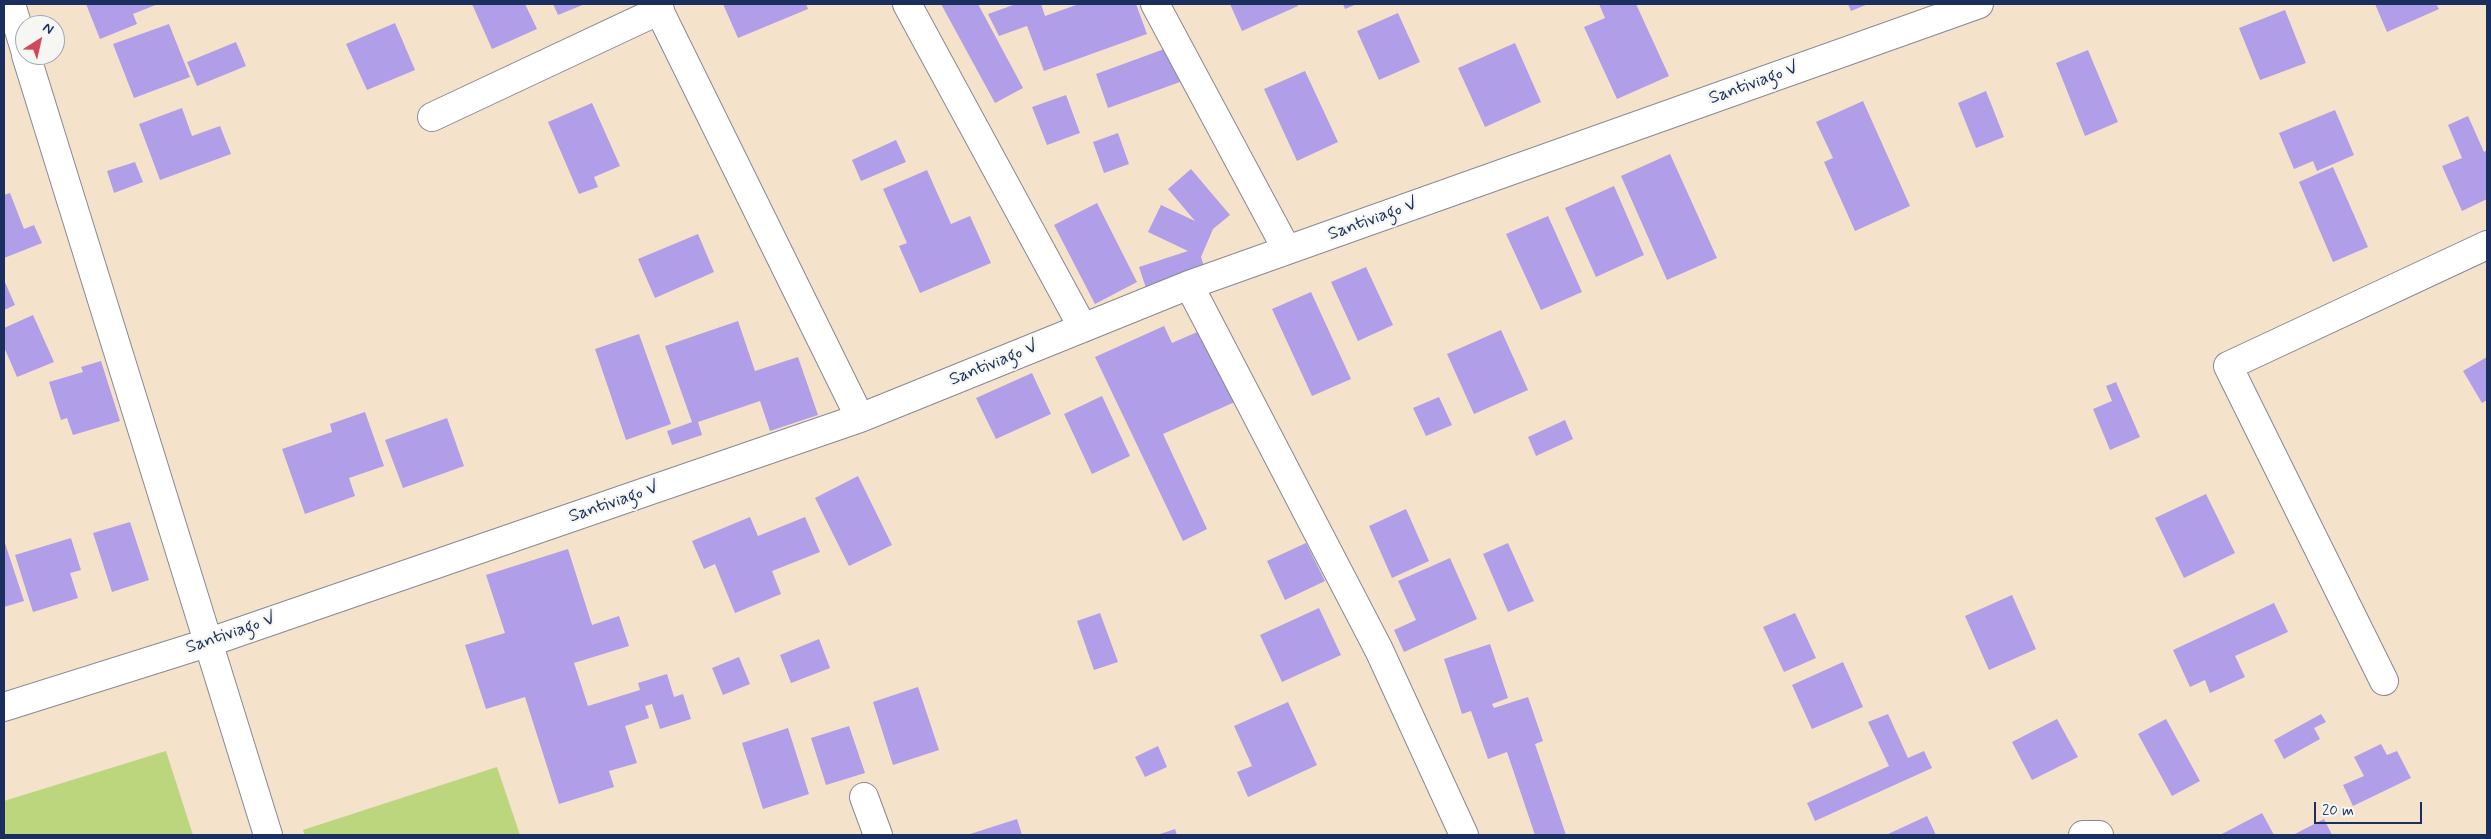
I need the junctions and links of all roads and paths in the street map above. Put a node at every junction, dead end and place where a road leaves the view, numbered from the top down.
1 (11, 4) edge
2 (907, 4) edge
3 (1155, 4) edge
4 (1979, 4) edge
5 (658, 7) edge
6 (15, 17) edge
7 (29, 65) edge
8 (432, 117) dead end
9 (2487, 245) edge
10 (1286, 250) junction
11 (1188, 285) junction
12 (1083, 328) junction
13 (860, 418) junction
14 (207, 643) junction
15 (2384, 681) dead end
16 (4, 707) edge
17 (864, 797) dead end
18 (268, 835) edge
19 (878, 835) edge
20 (1464, 835) edge
21 (2083, 835) edge
22 (2099, 835) edge

1 - 6 street
2 - 12 street
3 - 10 street
4 - 10 street, Santiviago V
5 - 8 street
5 - 13 street
7 - 14 street
9 - 15 street
10 - 11 street, Santiviago V
11 - 12 street, Santiviago V
11 - 20 street
12 - 13 street, Santiviago V
13 - 14 street, Santiviago V
14 - 16 street, Santiviago V
14 - 18 street
17 - 19 street
21 - 22 street

